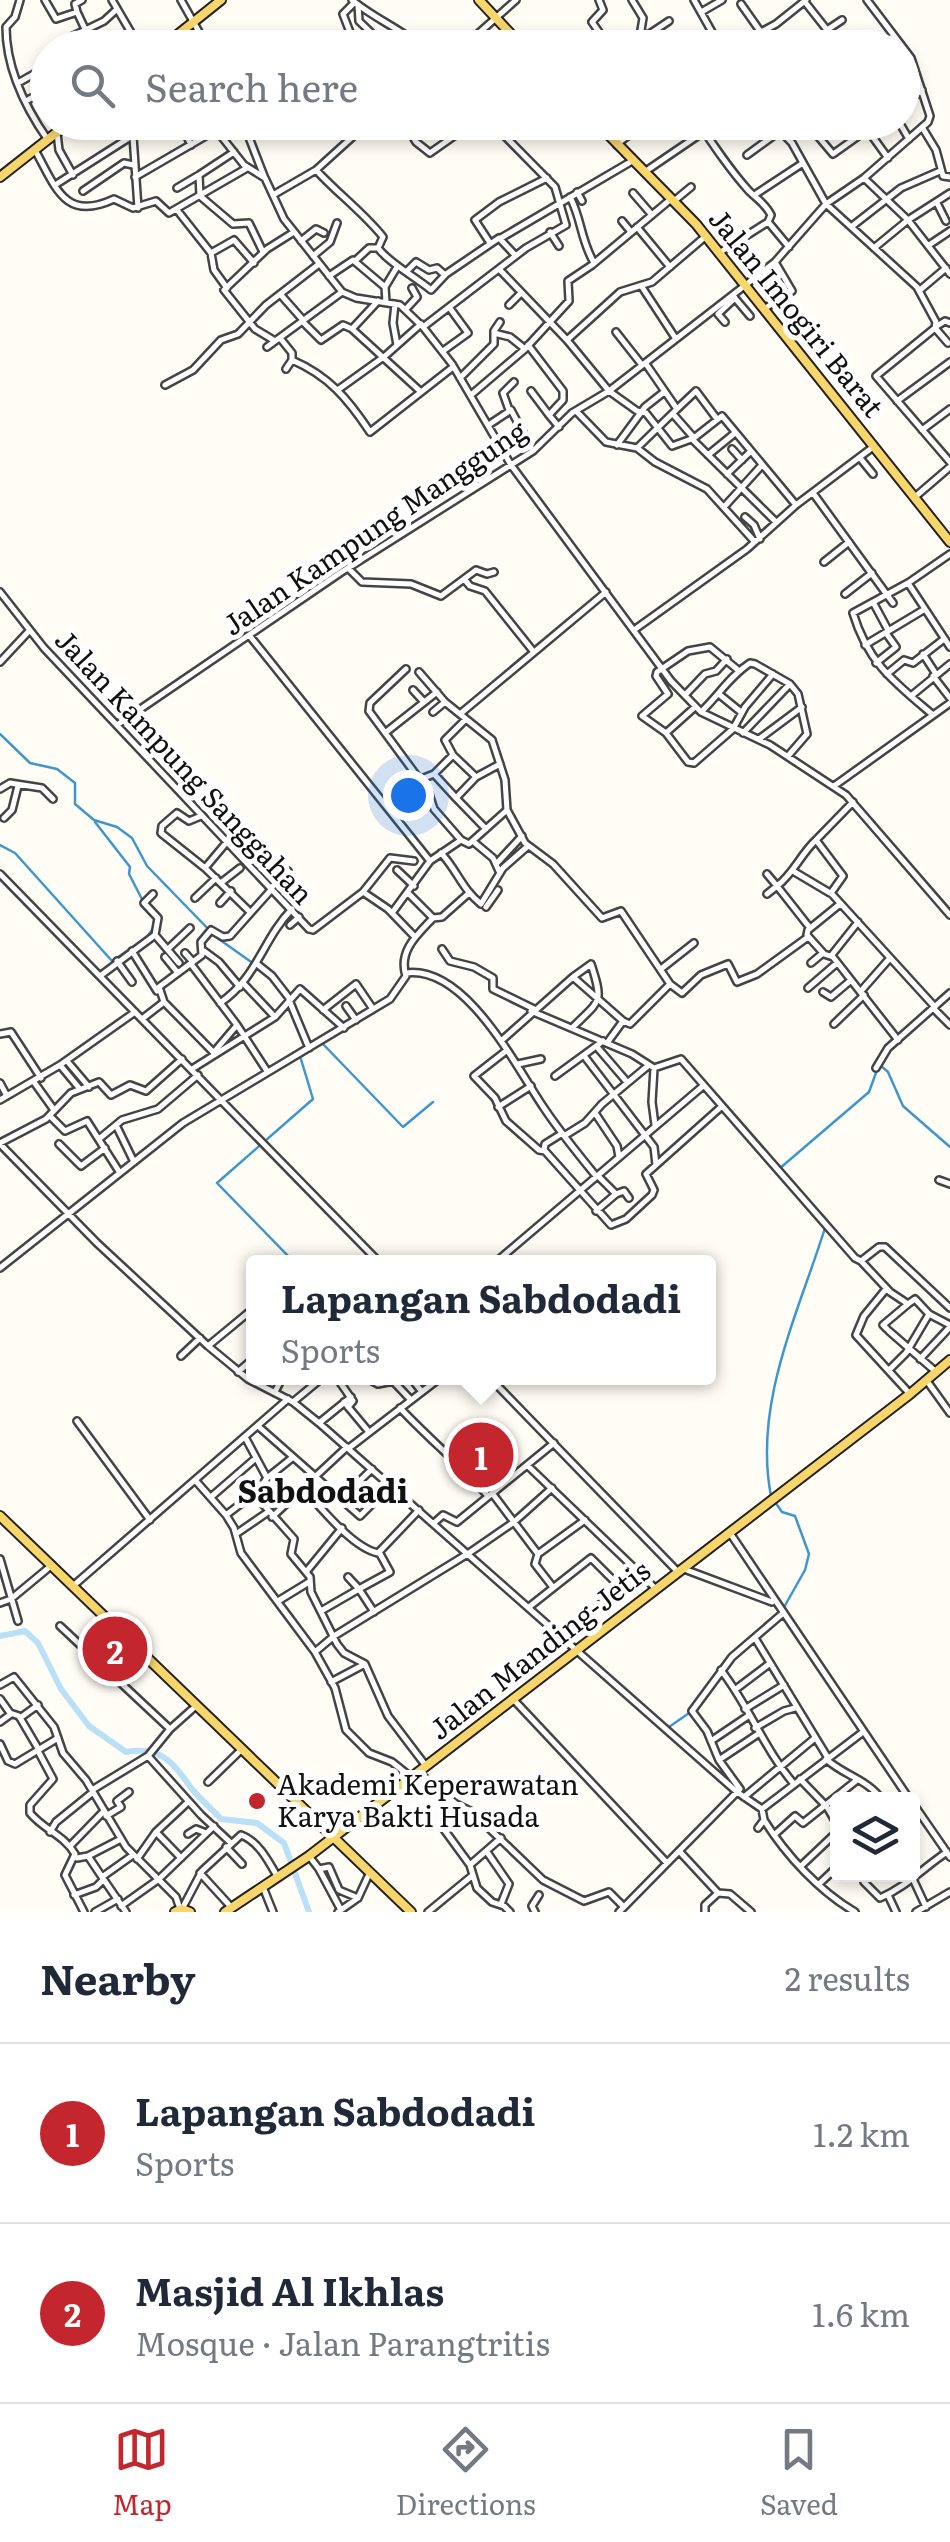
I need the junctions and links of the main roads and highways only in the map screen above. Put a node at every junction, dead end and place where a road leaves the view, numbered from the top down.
1 (221, 0) edge
2 (479, 0) edge
3 (182, 30) edge
4 (509, 30) edge
5 (48, 140) edge
6 (614, 140) edge
7 (0, 176) edge
8 (950, 542) edge
9 (950, 1360) edge
10 (943, 1372) edge
11 (0, 1516) edge
12 (333, 1838) junction
13 (228, 1910) edge
14 (406, 1910) edge

1 - 3 main road
2 - 4 main road
5 - 7 main road
6 - 8 main road, Jalan Imogiri Barat
9 - 10 main road, Jalan Manding-Jetis
10 - 12 main road, Jalan Manding-Jetis
11 - 12 main road
12 - 13 main road, Jalan Manding-Jetis
12 - 14 main road

